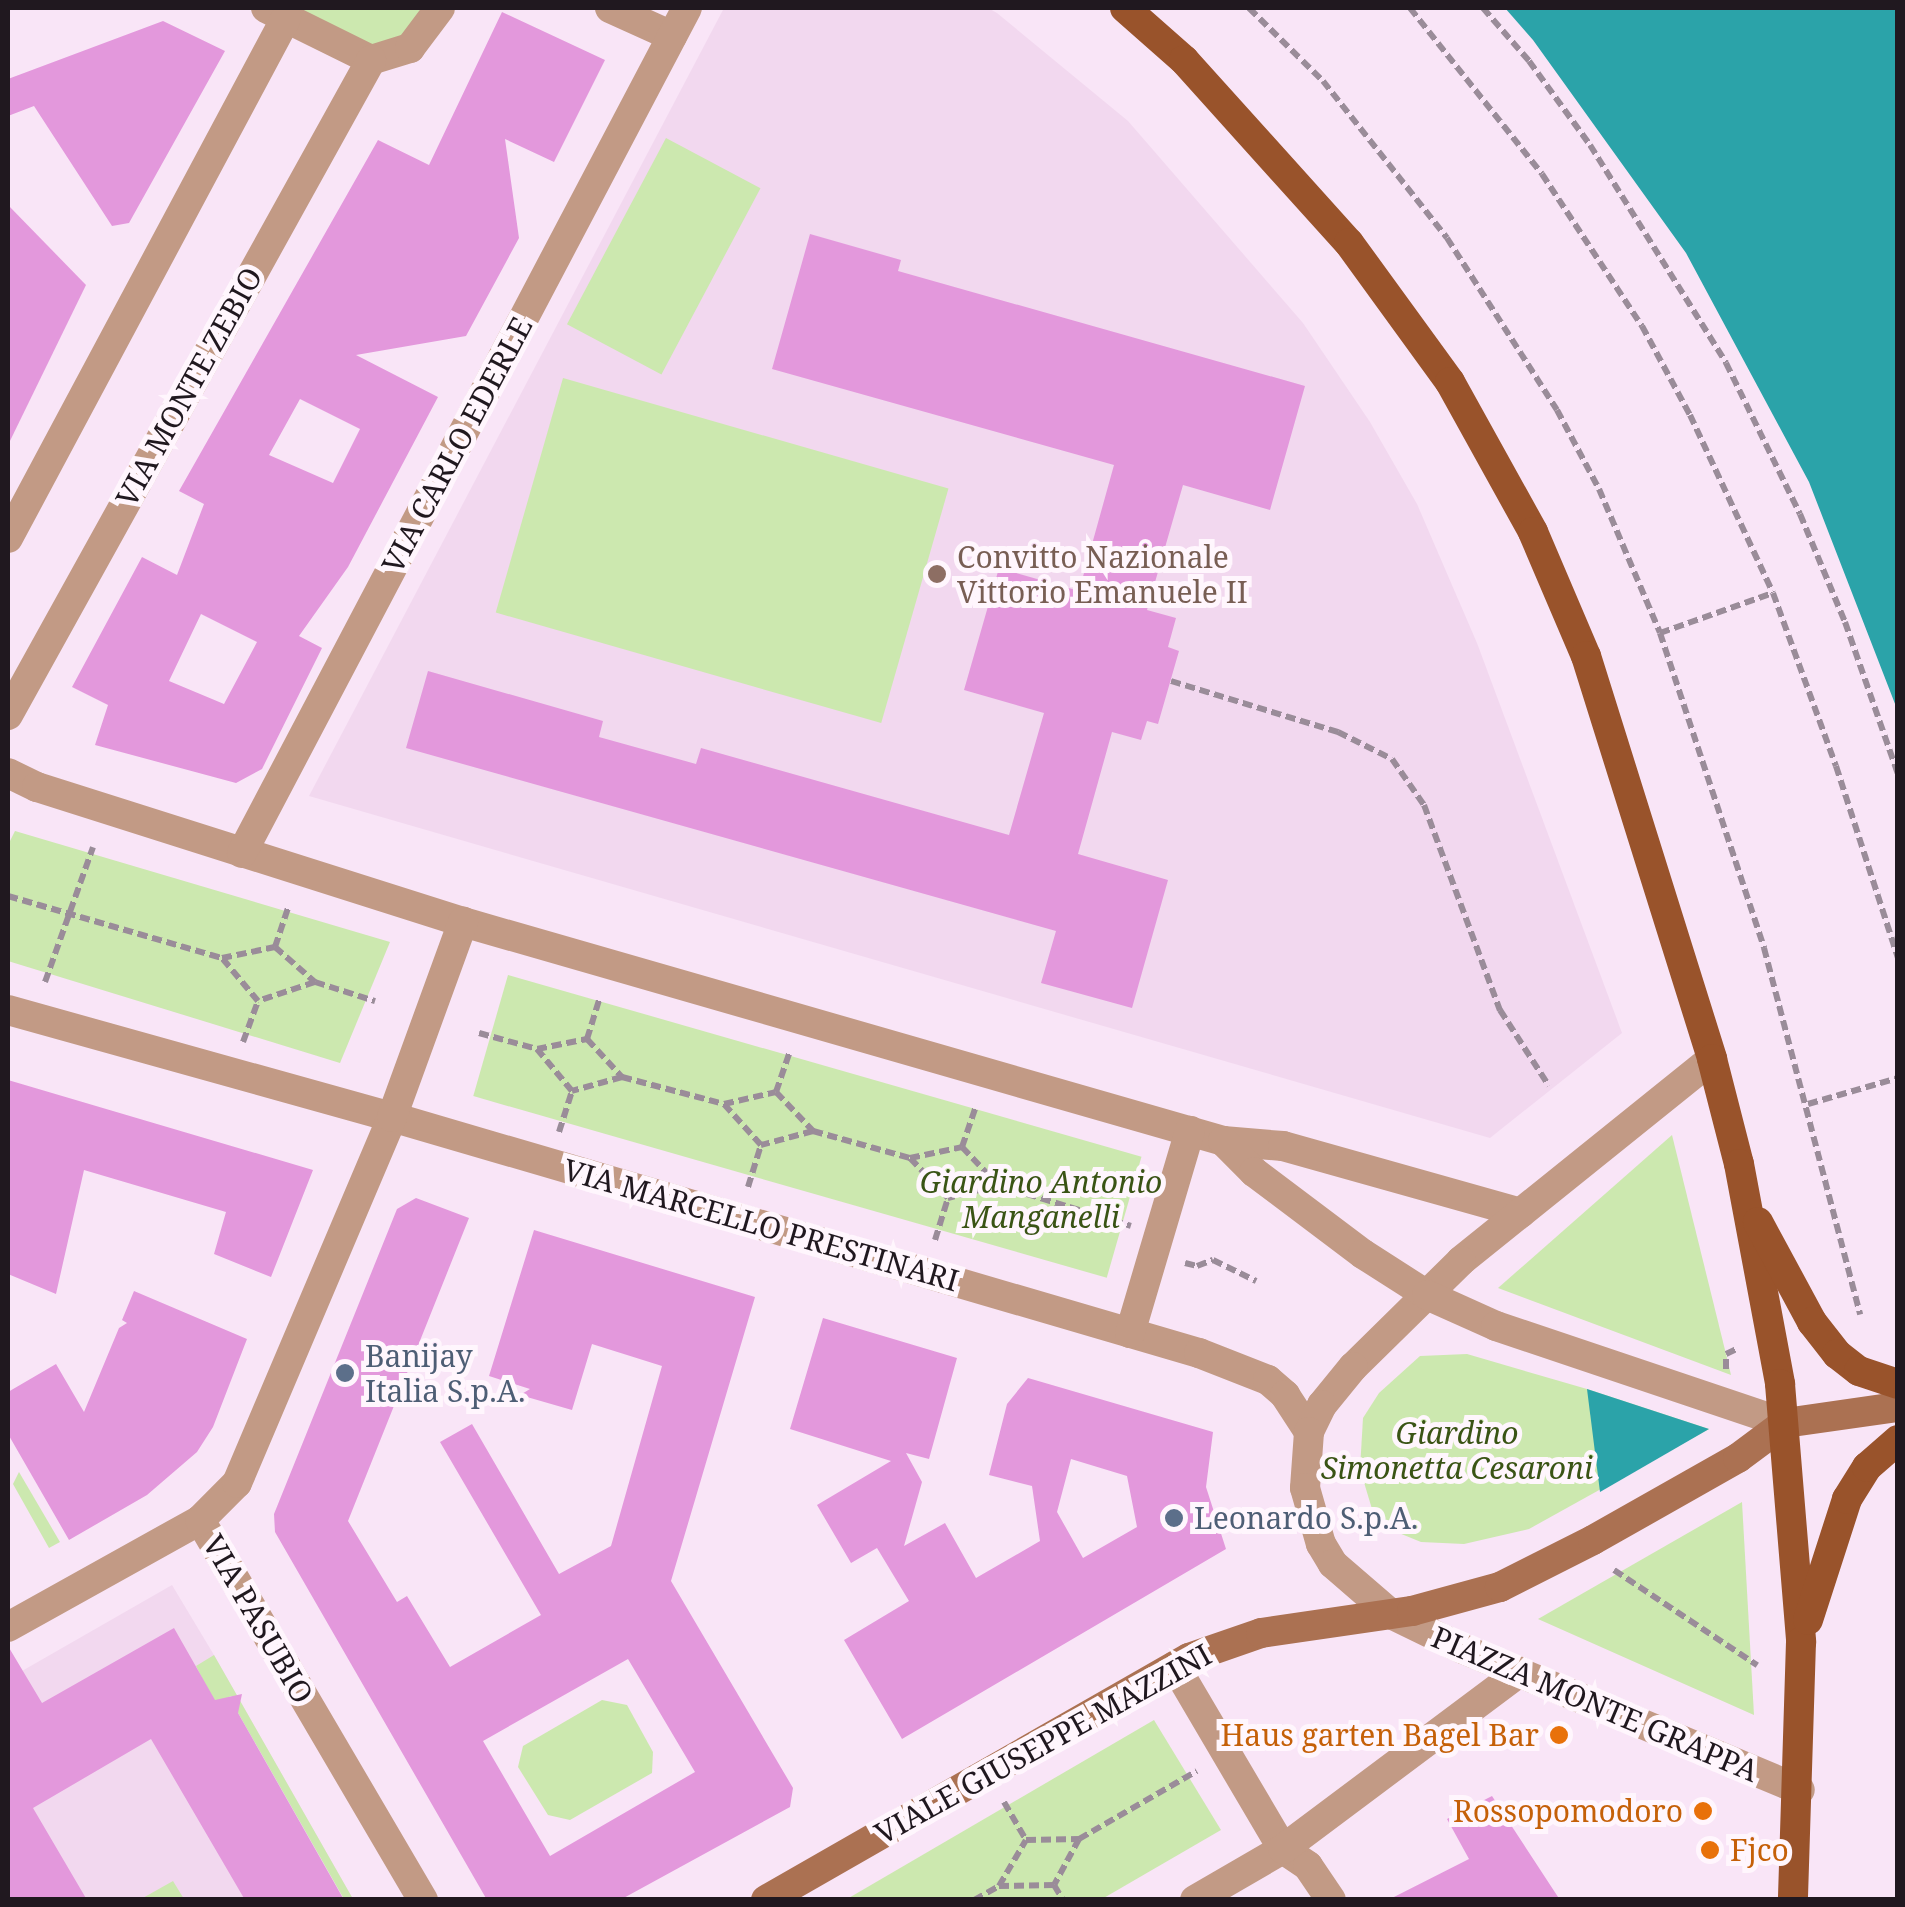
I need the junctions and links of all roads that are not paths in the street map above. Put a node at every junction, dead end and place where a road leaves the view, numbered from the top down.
1 (440, 8) edge
2 (610, 8) edge
3 (687, 8) edge
4 (1125, 8) edge
5 (276, 13) edge
6 (672, 36) junction
7 (371, 60) junction
8 (8, 538) edge
9 (11, 697) edge
10 (8, 773) edge
11 (242, 853) junction
12 (463, 922) junction
13 (8, 1010) edge
14 (1712, 1058) junction
15 (392, 1117) junction
16 (1190, 1131) junction
17 (1223, 1141) junction
18 (1744, 1198) junction
19 (1521, 1213) junction
20 (1427, 1295) junction
21 (1130, 1333) junction
22 (1898, 1384) edge
23 (1898, 1407) edge
24 (1785, 1424) junction
25 (1309, 1432) junction
26 (1898, 1440) edge
27 (200, 1520) junction
28 (1391, 1614) junction
29 (8, 1628) edge
30 (1802, 1642) junction
31 (1174, 1666) junction
32 (1520, 1672) junction
33 (1800, 1790) junction
34 (1283, 1849) junction
35 (423, 1900) edge
36 (766, 1900) edge
37 (1195, 1900) edge
38 (1331, 1900) edge
39 (1794, 1900) edge

1 - 7 street
2 - 6 street
3 - 6 street, VIA CARLO EDERLE
4 - 14 main road
5 - 7 street
5 - 8 street
6 - 11 street, VIA CARLO EDERLE
7 - 9 street, VIA MONTE ZEBIO
10 - 11 street
11 - 12 street
12 - 15 street
12 - 16 street
13 - 15 street, VIA MARCELLO PRESTINARI
14 - 18 main road
14 - 19 street, PIAZZA MONTE GRAPPA
15 - 21 street, VIA MARCELLO PRESTINARI
15 - 27 street, VIA PASUBIO
16 - 17 street
16 - 21 street
17 - 19 street
17 - 20 street
18 - 22 main road
18 - 24 main road
19 - 20 street, PIAZZA MONTE GRAPPA
20 - 24 street
20 - 25 street, PIAZZA MONTE GRAPPA
21 - 25 street, VIA MARCELLO PRESTINARI
23 - 24 main road
24 - 28 main road, PIAZZA MONTE GRAPPA
24 - 30 main road
25 - 28 street, PIAZZA MONTE GRAPPA
26 - 30 main road
27 - 29 street
27 - 35 street, VIA PASUBIO
28 - 31 main road, VIALE GIUSEPPE MAZZINI
28 - 32 street, PIAZZA MONTE GRAPPA
30 - 33 main road
31 - 34 street
31 - 36 main road, VIALE GIUSEPPE MAZZINI
32 - 33 street, PIAZZA MONTE GRAPPA
32 - 34 street
33 - 39 main road
34 - 37 street
34 - 38 street

